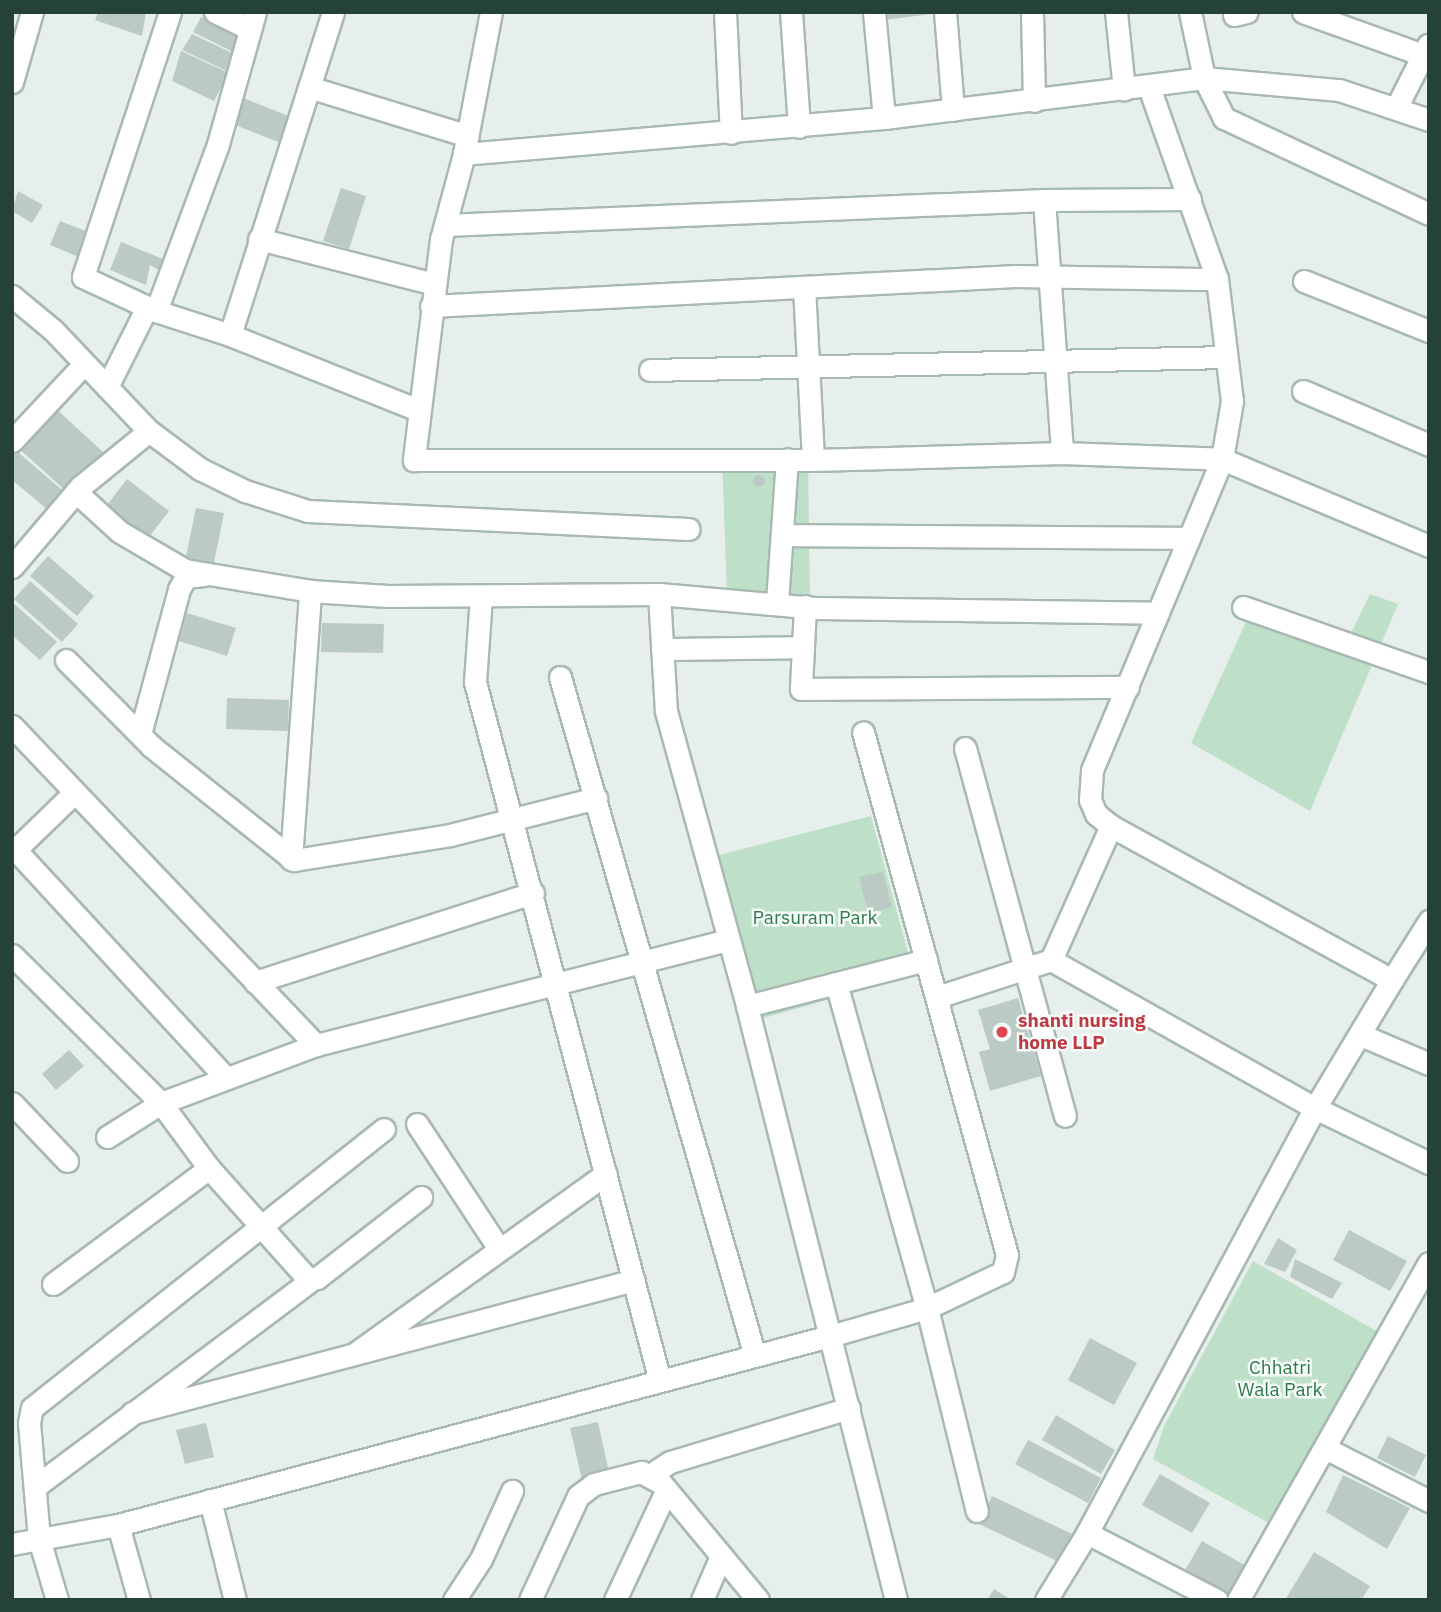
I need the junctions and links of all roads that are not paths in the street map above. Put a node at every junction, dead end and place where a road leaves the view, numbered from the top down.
1 (32, 12) edge
2 (170, 12) edge
3 (215, 12) edge
4 (333, 12) edge
5 (491, 12) edge
6 (725, 12) edge
7 (791, 12) edge
8 (874, 12) edge
9 (945, 12) edge
10 (1032, 12) edge
11 (1116, 12) edge
12 (1190, 12) edge
13 (1303, 12) edge
14 (253, 20) edge
15 (1426, 49) edge
16 (1204, 78) junction
17 (12, 82) edge
18 (309, 87) junction
19 (1149, 87) junction
20 (1124, 90) junction
21 (1034, 102) junction
22 (1396, 108) junction
23 (953, 110) junction
24 (884, 118) junction
25 (1429, 120) edge
26 (799, 127) junction
27 (731, 133) junction
28 (466, 145) junction
29 (1190, 199) junction
30 (1044, 200) junction
31 (1429, 214) edge
32 (445, 225) junction
33 (259, 239) junction
34 (1050, 276) junction
35 (1217, 279) junction
36 (1304, 281) dead end
37 (434, 284) junction
38 (804, 287) junction
39 (12, 296) edge
40 (431, 306) junction
41 (152, 309) junction
42 (1429, 331) edge
43 (230, 335) junction
44 (1227, 357) junction
45 (1053, 361) junction
46 (84, 363) junction
47 (810, 367) junction
48 (650, 370) dead end
49 (107, 387) junction
50 (1303, 391) dead end
51 (418, 410) junction
52 (149, 431) junction
53 (12, 441) edge
54 (1429, 445) edge
55 (1062, 453) junction
56 (788, 459) junction
57 (1222, 459) junction
58 (813, 460) junction
59 (76, 492) junction
60 (689, 529) dead end
61 (782, 535) junction
62 (1189, 538) junction
63 (1429, 546) edge
64 (12, 567) edge
65 (204, 575) junction
66 (310, 591) junction
67 (659, 594) junction
68 (481, 596) junction
69 (777, 602) junction
70 (805, 606) junction
71 (1243, 607) dead end
72 (1158, 613) junction
73 (803, 647) junction
74 (662, 649) junction
75 (66, 660) dead end
76 (1429, 672) edge
77 (560, 677) dead end
78 (1128, 687) junction
79 (12, 726) edge
80 (863, 732) dead end
81 (140, 734) junction
82 (965, 748) dead end
83 (74, 793) junction
84 (596, 798) junction
85 (515, 820) junction
86 (1111, 826) junction
87 (13, 850) edge
88 (291, 859) junction
89 (533, 893) junction
90 (1429, 921) edge
91 (727, 940) junction
92 (12, 955) edge
93 (926, 960) junction
94 (1051, 960) junction
95 (641, 962) junction
96 (1023, 969) junction
97 (1392, 980) junction
98 (255, 982) junction
99 (836, 983) junction
100 (556, 985) junction
101 (937, 997) junction
102 (747, 1006) junction
103 (1361, 1035) junction
104 (316, 1045) junction
105 (1429, 1064) edge
106 (225, 1077) junction
107 (12, 1103) edge
108 (160, 1103) junction
109 (1315, 1108) junction
110 (1065, 1116) dead end
111 (417, 1124) dead end
112 (384, 1129) dead end
113 (107, 1137) dead end
114 (68, 1161) dead end
115 (1429, 1163) edge
116 (209, 1168) junction
117 (606, 1174) junction
118 (421, 1197) dead end
119 (258, 1226) junction
120 (499, 1249) junction
121 (1429, 1263) edge
122 (311, 1280) junction
123 (634, 1280) junction
124 (53, 1284) dead end
125 (927, 1308) junction
126 (830, 1336) junction
127 (755, 1356) junction
128 (349, 1358) junction
129 (660, 1381) junction
130 (849, 1408) junction
131 (132, 1413) junction
132 (1325, 1448) junction
133 (650, 1475) junction
134 (36, 1486) junction
135 (512, 1491) dead end
136 (666, 1491) junction
137 (210, 1500) junction
138 (1429, 1501) edge
139 (977, 1511) dead end
140 (118, 1525) junction
141 (1087, 1533) junction
142 (39, 1539) junction
143 (12, 1544) edge
144 (721, 1556) junction
145 (57, 1600) edge
146 (139, 1600) edge
147 (235, 1600) edge
148 (454, 1600) edge
149 (530, 1600) edge
150 (615, 1600) edge
151 (702, 1600) edge
152 (758, 1600) edge
153 (896, 1600) edge
154 (1046, 1600) edge
155 (1217, 1600) edge
156 (1238, 1600) edge

1 - 17 street
2 - 41 street
3 - 14 street
4 - 18 street
5 - 28 street
6 - 27 street
7 - 26 street
8 - 24 street
9 - 23 street
10 - 21 street
11 - 20 street
12 - 16 street
13 - 15 street
14 - 41 street
15 - 22 street
16 - 19 street
16 - 22 street
16 - 31 street
18 - 28 street
18 - 33 street
19 - 20 street
19 - 29 street
20 - 21 street
21 - 23 street
22 - 25 street
23 - 24 street
24 - 26 street
26 - 27 street
27 - 28 street
28 - 32 street
29 - 30 street
29 - 35 street
30 - 32 street
30 - 34 street
32 - 37 street
33 - 37 street
33 - 43 street
34 - 35 street
34 - 38 street
34 - 45 street
35 - 44 street
36 - 42 street
37 - 40 street
38 - 40 street
38 - 47 street
39 - 46 street
40 - 51 street
41 - 43 street
41 - 49 street
43 - 51 street
44 - 45 street
44 - 57 street
45 - 47 street
45 - 55 street
46 - 49 street
46 - 53 street
47 - 48 street
47 - 58 street
49 - 52 street
50 - 54 street
51 - 56 street
52 - 59 street
52 - 60 street
55 - 57 street
55 - 58 street
56 - 58 street
56 - 61 street
57 - 62 street
57 - 63 street
59 - 64 street
59 - 65 street
61 - 62 street
61 - 69 street
62 - 72 street
65 - 66 street
65 - 81 street
66 - 68 street
66 - 88 street
67 - 68 street
67 - 69 street
67 - 74 street
68 - 85 street
69 - 70 street
70 - 72 street
70 - 73 street
71 - 76 street
72 - 78 street
73 - 74 street
73 - 78 street
74 - 91 street
75 - 81 street
77 - 84 street
78 - 86 street
79 - 83 street
80 - 93 street
81 - 88 street
82 - 96 street
83 - 87 street
83 - 98 street
84 - 85 street
84 - 95 street
85 - 88 street
85 - 89 street
86 - 94 street
86 - 97 street
87 - 106 street
89 - 98 street
89 - 100 street
90 - 97 street
91 - 95 street
91 - 102 street
92 - 108 street
93 - 99 street
93 - 101 street
94 - 96 street
94 - 109 street
95 - 100 street
95 - 127 street
96 - 101 street
96 - 110 street
97 - 103 street
98 - 104 street
99 - 102 street
99 - 125 street
100 - 104 street
100 - 117 street
101 - 125 street
102 - 126 street
103 - 105 street
103 - 109 street
104 - 106 street
106 - 108 street
107 - 114 street
108 - 113 street
108 - 116 street
109 - 115 street
109 - 141 street
111 - 120 street
112 - 119 street
116 - 119 street
116 - 124 street
117 - 120 street
117 - 123 street
118 - 122 street
119 - 122 street
119 - 134 street
120 - 128 street
121 - 132 street
122 - 131 street
123 - 128 street
123 - 129 street
125 - 126 street
125 - 139 street
126 - 127 street
126 - 130 street
127 - 129 street
128 - 131 street
129 - 137 street
130 - 133 street
130 - 153 street
131 - 134 street
132 - 138 street
132 - 156 street
133 - 136 street
133 - 149 street
134 - 142 street
135 - 148 street
136 - 144 street
136 - 150 street
137 - 140 street
137 - 147 street
140 - 142 street
140 - 146 street
141 - 154 street
141 - 155 street
142 - 143 street
142 - 145 street
144 - 151 street
144 - 152 street

